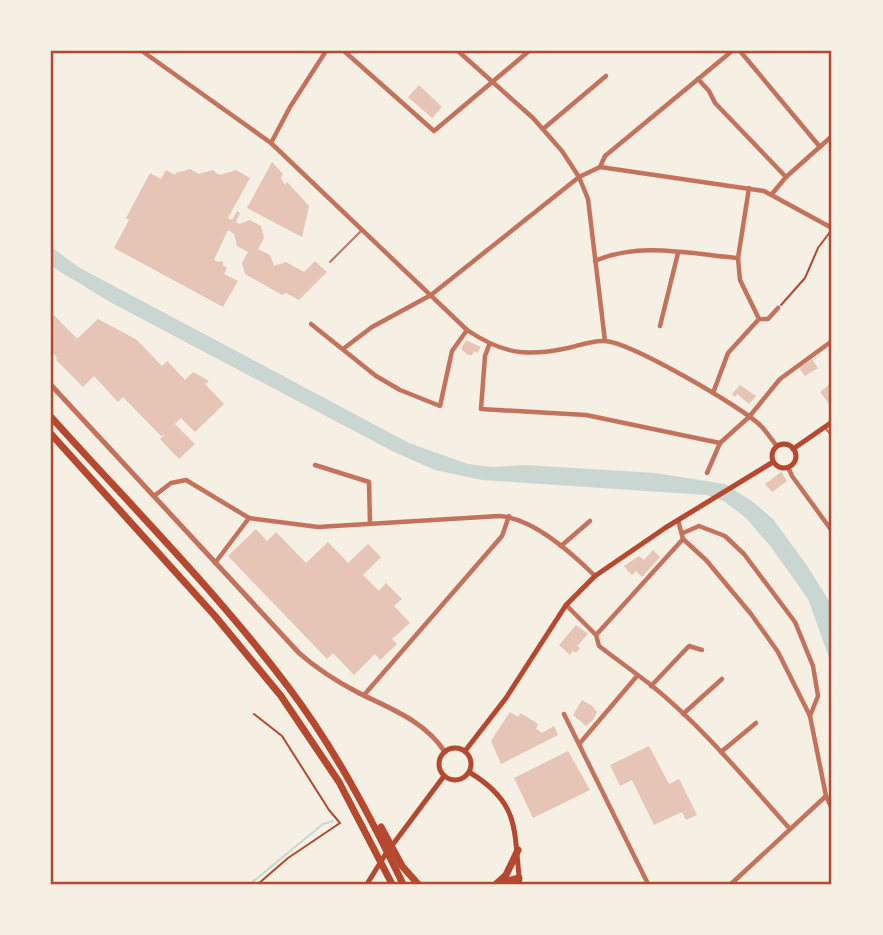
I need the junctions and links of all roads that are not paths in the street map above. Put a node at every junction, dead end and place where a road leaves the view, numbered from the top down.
1 (142, 51) edge
2 (326, 51) edge
3 (344, 51) edge
4 (458, 51) edge
5 (529, 51) edge
6 (732, 51) edge
7 (740, 51) edge
8 (606, 76) dead end
9 (698, 79) junction
10 (493, 82) junction
11 (543, 129) junction
12 (832, 136) edge
13 (271, 142) junction
14 (820, 147) junction
15 (600, 167) junction
16 (579, 177) junction
17 (786, 177) junction
18 (749, 188) junction
19 (772, 194) junction
20 (832, 228) edge
21 (362, 229) junction
22 (678, 253) junction
23 (738, 258) junction
24 (330, 261) dead end
25 (595, 261) junction
26 (431, 295) junction
27 (778, 308) road end
28 (759, 319) junction
29 (311, 324) dead end
30 (660, 327) dead end
31 (467, 330) junction
32 (605, 341) junction
33 (832, 341) edge
34 (489, 345) junction
35 (343, 349) junction
36 (51, 385) edge
37 (713, 393) junction
38 (51, 417) edge
39 (749, 417) junction
40 (832, 422) edge
41 (825, 428) junction
42 (51, 434) edge
43 (832, 436) edge
44 (720, 443) junction
45 (777, 446) junction
46 (793, 449) junction
47 (773, 462) junction
48 (316, 465) dead end
49 (788, 467) junction
50 (708, 473) dead end
51 (154, 496) junction
52 (509, 516) junction
53 (249, 518) junction
54 (678, 520) junction
55 (590, 521) dead end
56 (370, 524) junction
57 (832, 530) edge
58 (683, 536) junction
59 (561, 547) junction
60 (215, 562) junction
61 (595, 576) junction
62 (566, 605) junction
63 (596, 635) junction
64 (702, 650) dead end
65 (638, 676) junction
66 (722, 679) dead end
67 (651, 686) junction
68 (364, 695) junction
69 (683, 714) junction
70 (564, 715) dead end
71 (810, 716) junction
72 (756, 723) dead end
73 (580, 743) junction
74 (465, 751) junction
75 (445, 752) junction
76 (721, 752) junction
77 (469, 772) junction
78 (444, 776) junction
79 (826, 796) junction
80 (362, 801) junction
81 (832, 809) edge
82 (790, 829) junction
83 (517, 850) junction
84 (519, 881) edge
85 (367, 884) edge
86 (392, 884) edge
87 (403, 884) edge
88 (418, 884) edge
89 (496, 884) edge
90 (648, 884) edge
91 (731, 884) edge

1 - 13 street
2 - 13 street
3 - 10 street
4 - 10 street
5 - 10 street
6 - 9 street
7 - 14 street
8 - 11 street
9 - 15 street
9 - 17 street
10 - 11 street
11 - 16 street
12 - 14 street
13 - 21 street
14 - 17 street
15 - 16 street
15 - 18 street
16 - 25 street
16 - 26 street
17 - 19 street
18 - 19 street
18 - 23 street
19 - 20 street
21 - 24 lane
21 - 26 street
22 - 23 street
22 - 25 street
22 - 30 street
23 - 28 street
25 - 32 street
26 - 31 street
26 - 35 street
27 - 28 street
28 - 37 street
29 - 35 street
31 - 34 street
31 - 35 street
32 - 34 street
32 - 37 street
33 - 39 street
34 - 44 street
36 - 51 street
37 - 39 street
38 - 80 highway
39 - 44 street
39 - 45 street
40 - 41 main road
41 - 43 lane
41 - 46 main road
42 - 86 highway
44 - 50 street
45 - 46 main road
45 - 47 main road
46 - 49 main road
47 - 49 main road
47 - 54 main road
48 - 56 street
49 - 57 street
51 - 53 street
51 - 60 street
52 - 56 street
52 - 59 street
52 - 68 street
53 - 56 street
53 - 60 street
54 - 58 street
54 - 61 main road
55 - 59 street
58 - 63 street
58 - 71 street
58 - 71 street
59 - 61 street
60 - 68 street
61 - 62 main road
62 - 63 street
62 - 74 main road
63 - 65 street
64 - 67 street
65 - 67 street
65 - 73 street
66 - 69 street
67 - 69 street
68 - 75 street
69 - 76 street
70 - 73 street
71 - 79 street
72 - 76 street
73 - 90 street
74 - 75 main road
74 - 77 main road
75 - 78 main road
76 - 82 street
77 - 78 main road
77 - 83 main road
78 - 85 main road
79 - 81 street
79 - 82 street
80 - 87 highway
80 - 88 highway
82 - 91 street
83 - 84 main road
83 - 89 highway
84 - 89 highway

